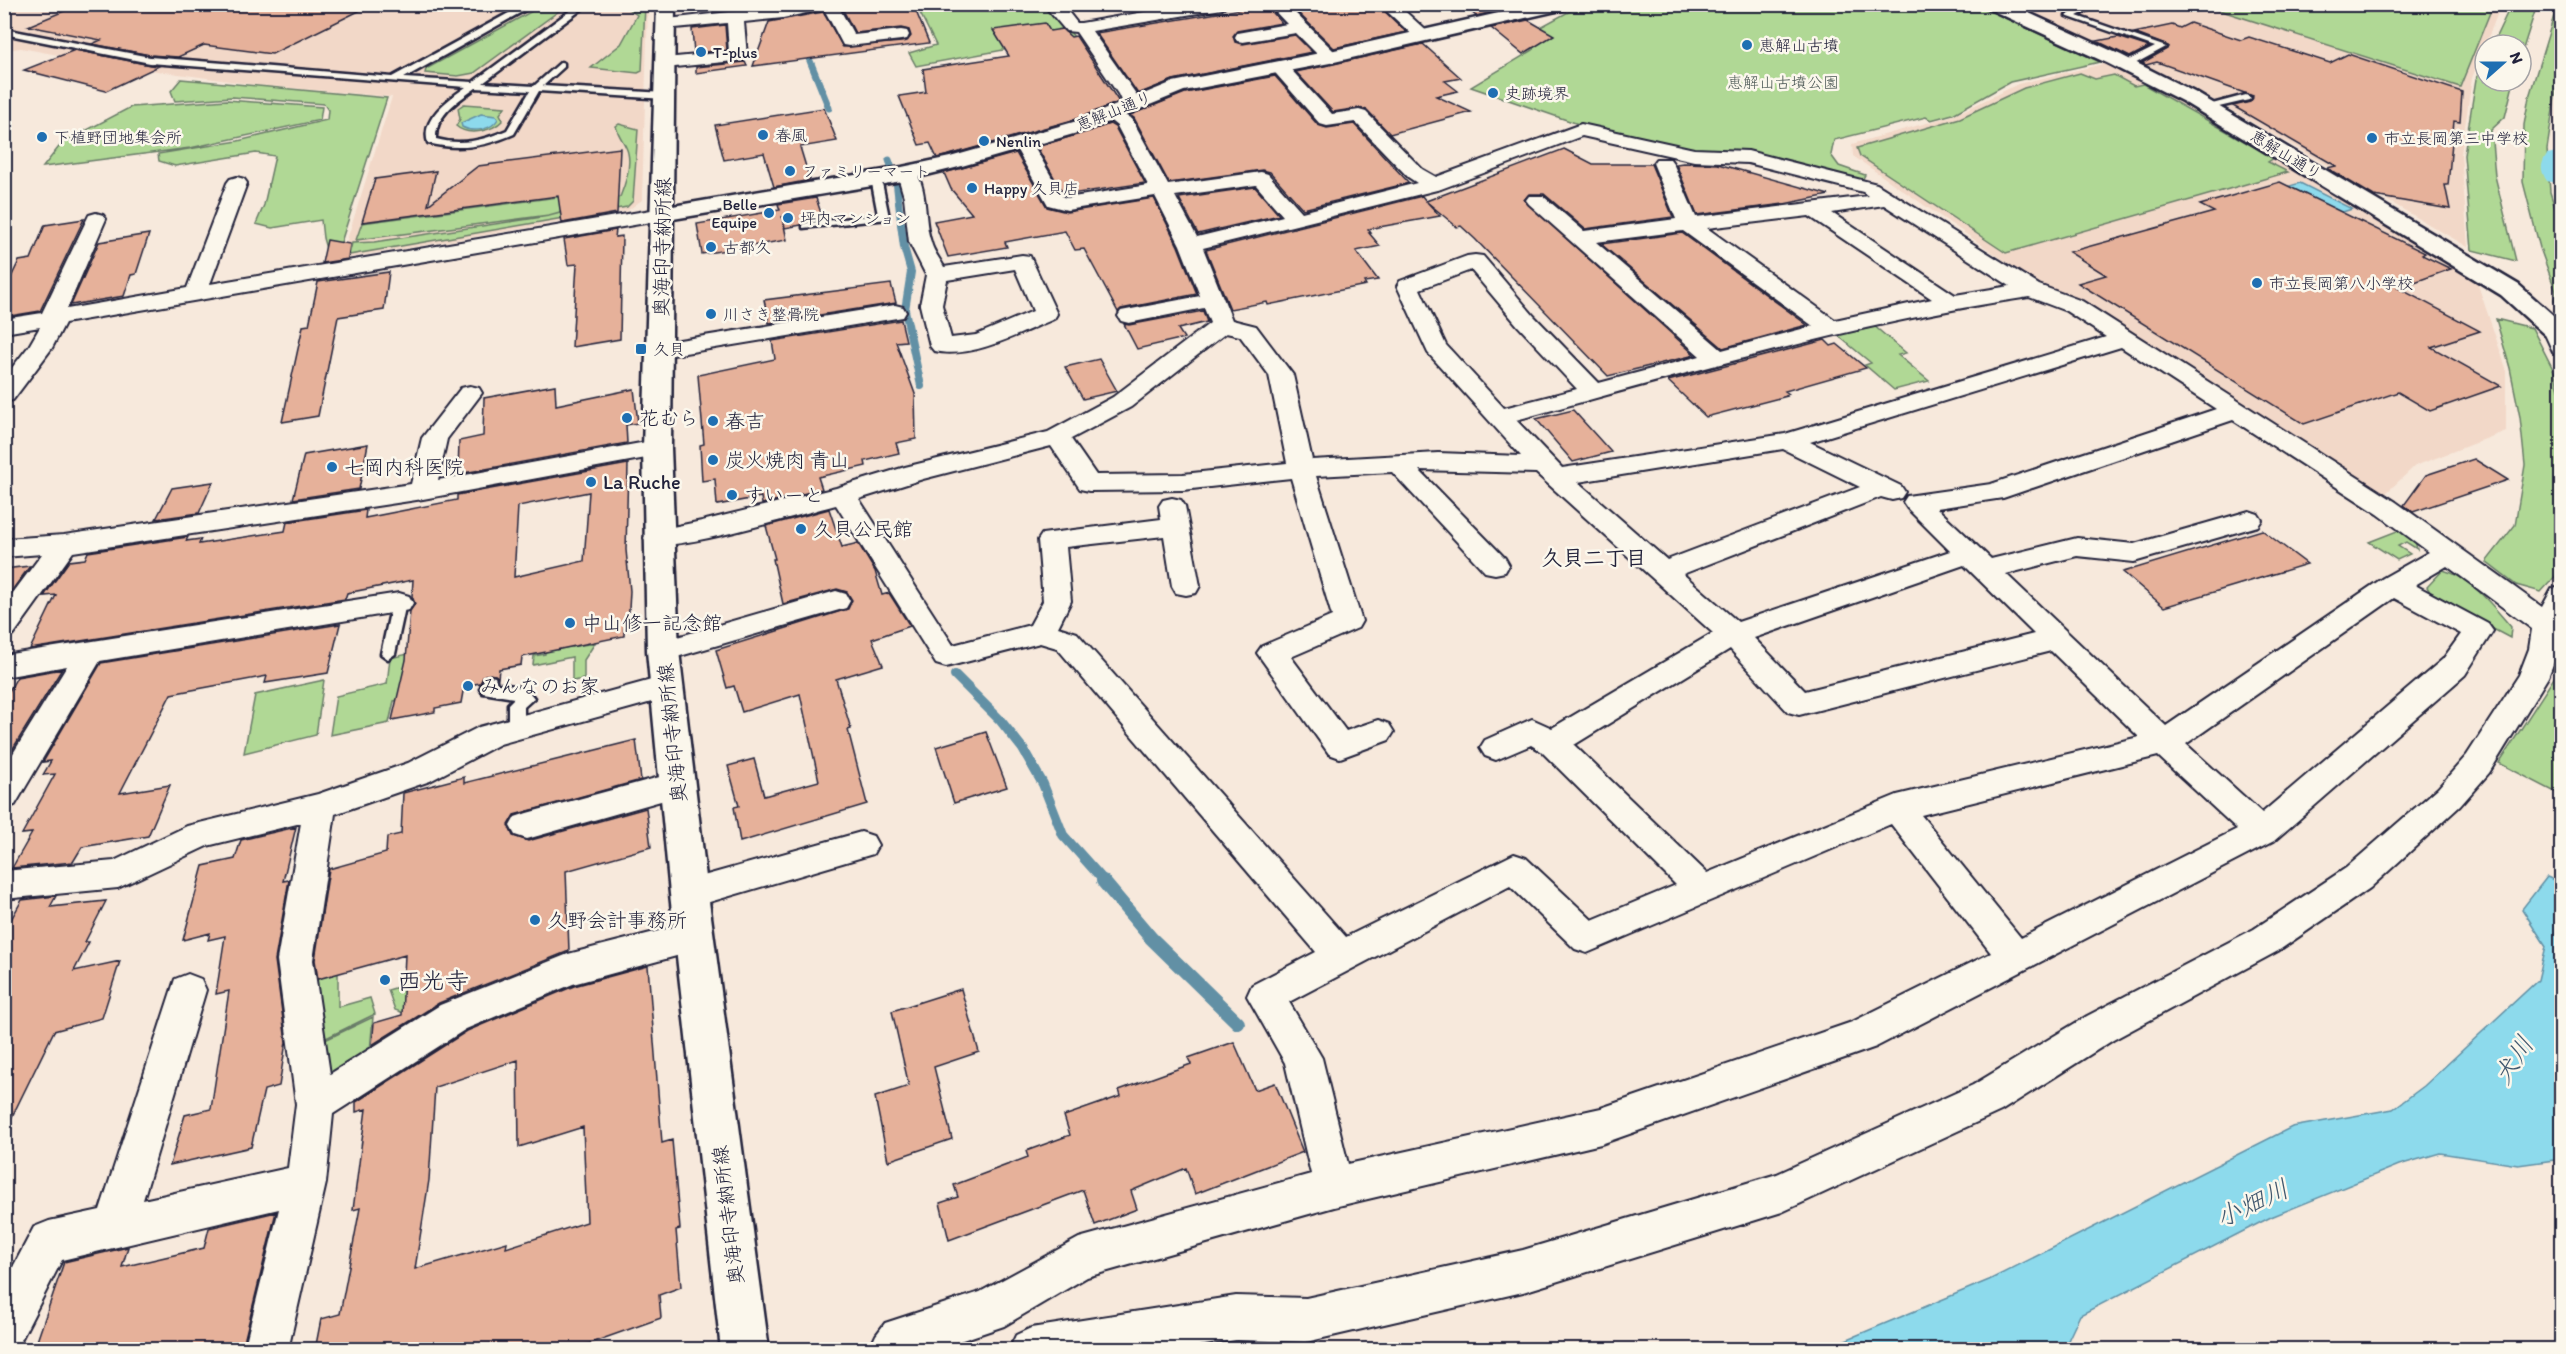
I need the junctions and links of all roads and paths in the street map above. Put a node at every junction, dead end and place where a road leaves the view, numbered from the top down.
1 (532, 4) edge
2 (585, 4) edge
3 (827, 4) edge
4 (1051, 4) edge
5 (1222, 4) edge
6 (1276, 4) edge
7 (1387, 4) edge
8 (1565, 4) edge
9 (1993, 4) edge
10 (2096, 4) edge
11 (666, 14) edge
12 (735, 17) junction
13 (1299, 27) junction
14 (1081, 28) junction
15 (4, 31) edge
16 (900, 35) dead end
17 (1424, 36) junction
18 (1243, 37) dead end
19 (1330, 57) junction
20 (665, 63) junction
21 (561, 65) dead end
22 (2126, 65) junction
23 (1279, 67) junction
24 (394, 80) junction
25 (477, 84) junction
26 (535, 88) junction
27 (665, 96) junction
28 (2246, 98) dead end
29 (1131, 105) junction
30 (2206, 107) junction
31 (1111, 114) junction
32 (1023, 143) junction
33 (1663, 163) dead end
34 (892, 175) junction
35 (237, 183) dead end
36 (1434, 185) junction
37 (1160, 190) junction
38 (1886, 199) junction
39 (1536, 200) dead end
40 (1815, 211) junction
41 (663, 214) junction
42 (96, 219) dead end
43 (1297, 219) junction
44 (1689, 225) junction
45 (807, 226) dead end
46 (1579, 238) junction
47 (1191, 245) junction
48 (937, 275) junction
49 (2031, 290) junction
50 (196, 293) junction
51 (1212, 300) junction
52 (1951, 302) junction
53 (895, 312) dead end
54 (1129, 316) dead end
55 (53, 317) junction
56 (1222, 325) junction
57 (4, 326) edge
58 (1831, 328) junction
59 (2559, 337) edge
60 (2122, 339) junction
61 (660, 350) junction
62 (1718, 359) junction
63 (1593, 391) junction
64 (470, 393) dead end
65 (4, 395) edge
66 (2234, 411) junction
67 (1499, 417) junction
68 (1057, 437) junction
69 (1786, 441) junction
70 (657, 448) junction
71 (1398, 463) junction
72 (1301, 469) junction
73 (1550, 471) junction
74 (1168, 482) junction
75 (1881, 488) junction
76 (423, 491) junction
77 (843, 495) junction
78 (1916, 502) junction
79 (2249, 520) dead end
80 (1175, 526) junction
81 (658, 538) junction
82 (64, 544) junction
83 (4, 548) edge
84 (2448, 553) junction
85 (1977, 562) junction
86 (1495, 565) dead end
87 (1662, 572) junction
88 (2393, 585) junction
89 (1186, 586) dead end
90 (836, 601) dead end
91 (399, 603) joint
92 (2554, 610) edge
93 (4, 627) edge
94 (1040, 633) junction
95 (1733, 634) junction
96 (2057, 639) junction
97 (663, 651) junction
98 (91, 652) junction
99 (388, 654) dead end
100 (4, 666) edge
101 (490, 681) dead end
102 (666, 687) junction
103 (516, 728) junction
104 (1378, 732) dead end
105 (1552, 743) junction
106 (2164, 743) junction
107 (1496, 748) dead end
108 (678, 784) junction
109 (4, 796) edge
110 (320, 807) junction
111 (1897, 808) junction
112 (527, 826) dead end
113 (2262, 832) junction
114 (861, 845) dead end
115 (1702, 889) junction
116 (8, 890) edge
117 (689, 894) junction
118 (694, 937) junction
119 (1341, 956) junction
120 (2016, 958) junction
121 (188, 990) dead end
122 (315, 1104) junction
123 (306, 1183) junction
124 (1334, 1187) junction
125 (115, 1226) junction
126 (4, 1329) edge
127 (266, 1350) edge
128 (745, 1350) edge
129 (891, 1350) edge
130 (1031, 1350) edge

1 - 24 lane
2 - 25 lane
3 - 12 street
3 - 16 street
4 - 14 street
5 - 14 street
6 - 13 street
7 - 17 street
8 - 17 street, 恵解山通り
9 - 22 street, 恵解山通り
10 - 22 lane
11 - 12 street
11 - 20 street, 奥海印寺納所線
12 - 20 street
13 - 18 street
13 - 19 street
14 - 29 street
15 - 24 lane
17 - 19 street, 恵解山通り
19 - 23 street, 恵解山通り
20 - 27 street, 奥海印寺納所線
21 - 26 lane
22 - 30 street, 恵解山通り
23 - 29 street, 恵解山通り
23 - 36 street
24 - 25 lane
25 - 26 lane
25 - 26 lane
26 - 27 lane
27 - 41 street, 奥海印寺納所線
28 - 30 lane
29 - 31 street, 恵解山通り
30 - 59 street, 恵解山通り
31 - 32 street, 恵解山通り
31 - 37 street
32 - 34 street, 恵解山通り
32 - 37 street
33 - 44 street
34 - 41 street, 恵解山通り
34 - 45 lane
34 - 48 street
35 - 50 street
36 - 38 street
36 - 43 street
37 - 43 street
37 - 47 street
38 - 40 street
38 - 49 street
39 - 46 street
40 - 44 street
40 - 52 street
41 - 50 street
41 - 61 street, 奥海印寺納所線
42 - 55 street
43 - 47 street
44 - 46 street
44 - 58 street
46 - 62 street
47 - 51 street
48 - 48 street
49 - 52 street
49 - 60 street
50 - 55 street
51 - 54 street
51 - 56 street
52 - 58 street
53 - 61 street
55 - 57 street
55 - 65 street
56 - 68 street
56 - 72 street
58 - 62 street
60 - 66 street
60 - 69 street
61 - 70 street, 奥海印寺納所線
62 - 63 street
63 - 67 street
63 - 67 street
64 - 76 street
66 - 78 street
66 - 84 street
67 - 73 street
68 - 74 street
68 - 77 street
69 - 73 street
69 - 75 street
70 - 76 street
70 - 81 street, 奥海印寺納所線
71 - 72 street
71 - 73 street
71 - 86 street
72 - 74 street
72 - 104 street
73 - 87 street
74 - 80 street
75 - 78 street
75 - 87 street
76 - 82 street
77 - 81 street
77 - 94 street
78 - 85 street
79 - 85 street
80 - 89 street
80 - 94 street
81 - 97 street, 奥海印寺納所線
82 - 83 street
82 - 93 street
84 - 88 street
84 - 92 street
85 - 95 street
85 - 96 street
87 - 95 street
88 - 106 street
88 - 113 street
90 - 97 street
91 - 98 street
91 - 99 lane
92 - 130 street
94 - 119 street
95 - 96 street
95 - 105 street
96 - 106 street
97 - 102 street, 奥海印寺納所線
98 - 100 street
98 - 109 street
101 - 103 lane
102 - 103 street
102 - 108 street, 奥海印寺納所線
103 - 110 street
105 - 107 street
105 - 115 street
106 - 111 street
106 - 113 street
108 - 112 street
108 - 117 street, 奥海印寺納所線
110 - 116 street
110 - 122 street
111 - 115 street
111 - 120 street
113 - 120 street
114 - 117 street
115 - 119 street
117 - 118 street, 奥海印寺納所線
118 - 122 street
118 - 128 street, 奥海印寺納所線
119 - 124 street
120 - 124 street
121 - 125 street
122 - 123 street
123 - 125 street
123 - 127 street
124 - 129 street
125 - 126 street

